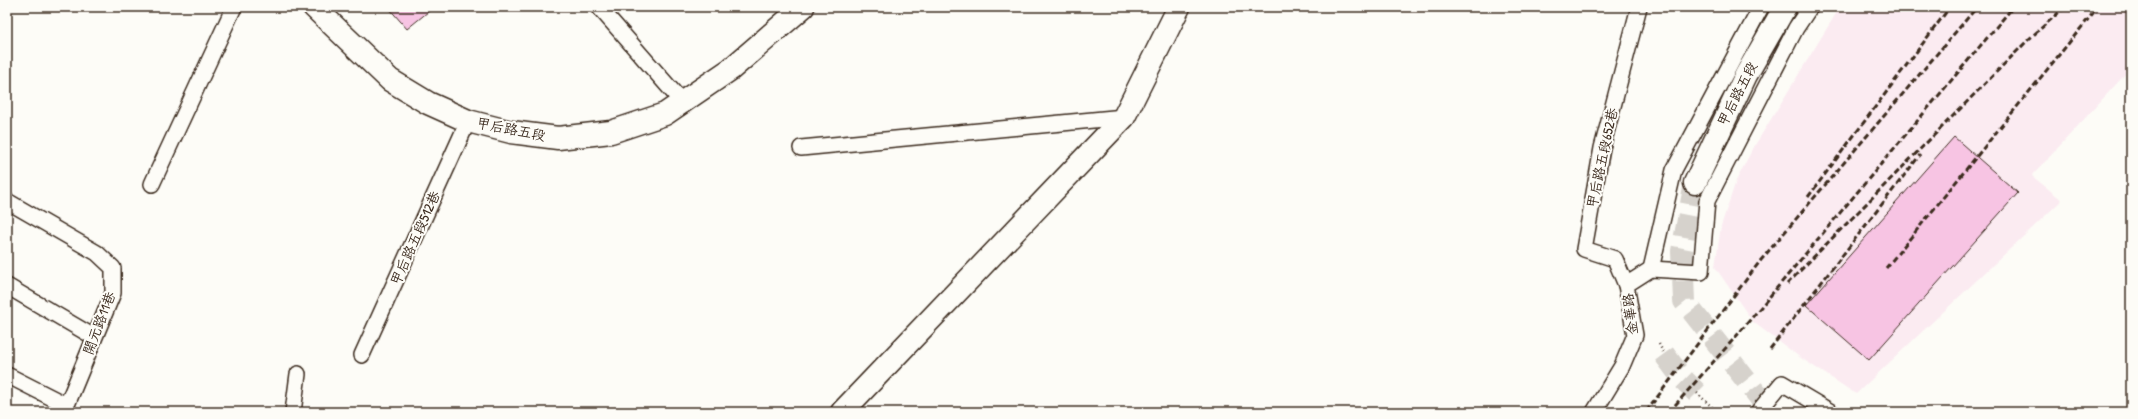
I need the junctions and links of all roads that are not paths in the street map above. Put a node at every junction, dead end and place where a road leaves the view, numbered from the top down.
1 (234, 7) edge
2 (314, 7) edge
3 (599, 7) edge
4 (803, 7) edge
5 (1180, 7) edge
6 (1639, 7) edge
7 (1761, 7) edge
8 (1785, 7) edge
9 (1810, 7) edge
10 (682, 102) junction
11 (1124, 117) junction
12 (468, 121) junction
13 (801, 148) dead end
14 (1695, 183) tunnel mouth
15 (152, 184) dead end
16 (7, 201) edge
17 (1651, 269) junction
18 (1626, 285) junction
19 (7, 286) edge
20 (94, 337) junction
21 (362, 355) dead end
22 (298, 374) dead end
23 (7, 375) edge
24 (65, 409) edge
25 (293, 412) edge
26 (842, 412) edge
27 (1594, 412) edge
28 (1758, 412) edge
29 (1831, 412) edge

1 - 15 lane
2 - 12 street, 甲后路五段
3 - 10 lane
4 - 10 street, 甲后路五段
5 - 11 street
6 - 18 lane, 甲后路五段652巷
7 - 17 lane
8 - 14 street, 甲后路五段
9 - 17 lane
10 - 12 street, 甲后路五段
11 - 13 lane
11 - 26 street
12 - 21 lane, 甲后路五段512巷
16 - 20 lane, 開元路11巷
17 - 18 lane, 金華路
18 - 27 lane, 金華路
19 - 20 lane
20 - 24 lane, 開元路11巷
22 - 25 lane
23 - 24 lane, 開元路11巷
28 - 29 lane

